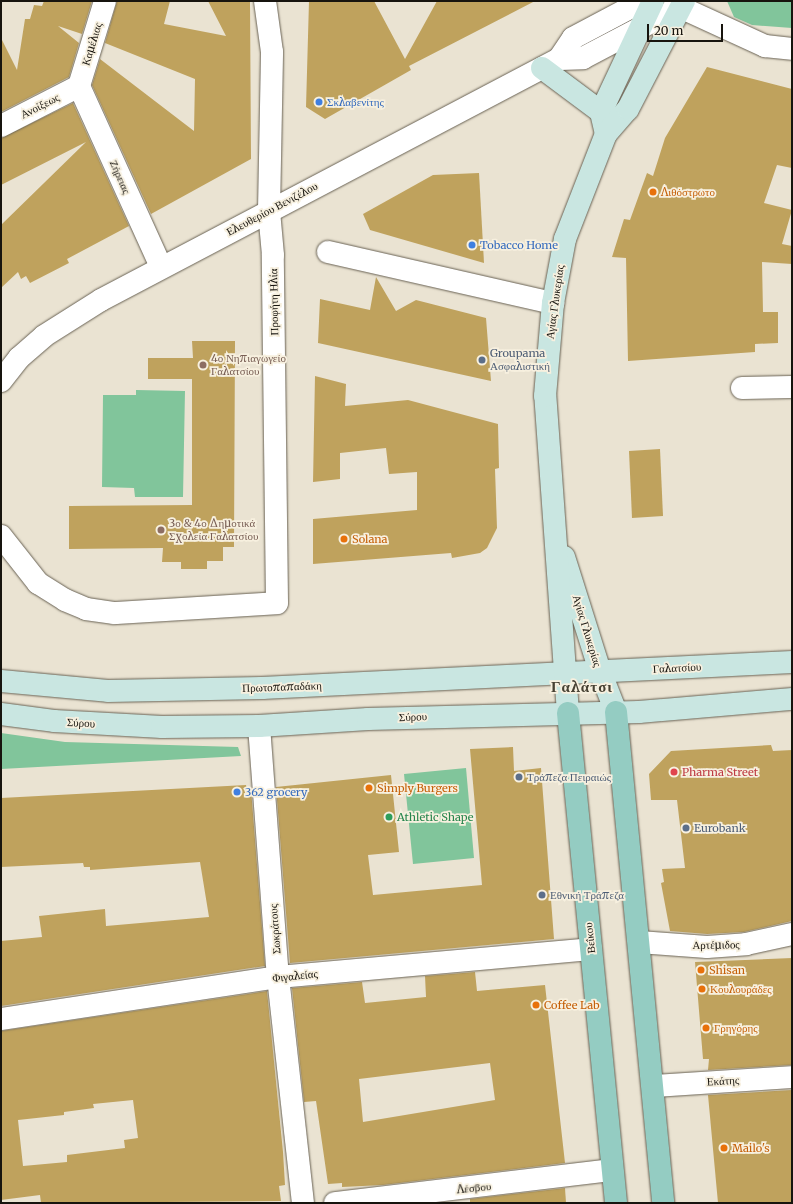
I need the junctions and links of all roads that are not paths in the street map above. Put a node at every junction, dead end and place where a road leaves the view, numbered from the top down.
1 (105, 1) edge
2 (265, 1) edge
3 (643, 1) edge
4 (653, 1) edge
5 (680, 3) edge
6 (640, 28) junction
7 (792, 49) edge
8 (550, 64) junction
9 (79, 86) junction
10 (600, 112) junction
11 (1, 126) edge
12 (606, 134) junction
13 (269, 211) junction
14 (328, 252) dead end
15 (161, 267) junction
16 (553, 303) junction
17 (1, 381) edge
18 (792, 387) edge
19 (742, 388) dead end
20 (554, 525) junction
21 (1, 536) edge
22 (792, 662) edge
23 (600, 671) junction
24 (563, 673) junction
25 (1, 681) edge
26 (792, 699) edge
27 (616, 712) junction
28 (1, 714) edge
29 (568, 714) junction
30 (259, 726) junction
31 (792, 934) edge
32 (639, 942) junction
33 (591, 950) junction
34 (278, 977) junction
35 (1, 1019) edge
36 (792, 1077) edge
37 (654, 1086) junction
38 (612, 1170) junction
39 (303, 1203) edge
40 (335, 1203) edge
41 (616, 1203) edge
42 (663, 1203) edge

1 - 9 street, Καμέλιας
2 - 13 street, Προφήτη Ηλία
3 - 8 street, Ελευθερίου Βενιζέλου
4 - 6 main road
5 - 6 street, Ελευθερίου Βενιζέλου
5 - 7 street
5 - 12 main road, Αγίας Γλυκερίας
6 - 8 street, Ελευθερίου Βενιζέλου
6 - 10 main road
8 - 10 main road
8 - 13 street, Ελευθερίου Βενιζέλου
9 - 11 street, Ανοίξεως
9 - 15 street, Ζήρειας
10 - 12 main road
12 - 16 main road, Αγίας Γλυκερίας
13 - 15 street, Ελευθερίου Βενιζέλου
13 - 21 street, Προφήτη Ηλία
14 - 16 street
15 - 17 street, Ελευθερίου Βενιζέλου
16 - 20 main road, Αγίας Γλυκερίας
18 - 19 street
20 - 23 main road, Αγίας Γλυκερίας
20 - 24 main road, Αγίας Γλυκερίας
22 - 23 main road, Γαλατσίου
23 - 24 main road, Γαλατσίου
23 - 27 main road, Αγίας Γλυκερίας
24 - 25 main road, Πρωτοπαπαδάκη
24 - 29 main road, Βεΐκου
26 - 27 main road
27 - 29 main road
27 - 32 main road
28 - 30 main road, Σύρου
29 - 30 main road, Σύρου
29 - 33 main road, Βεΐκου
30 - 34 street, Σωκράτους
31 - 32 street, Αρτέμιδος
32 - 37 main road
33 - 34 street, Φιγαλείας
33 - 38 main road, Βεΐκου
34 - 35 street, Φιγαλείας
34 - 39 street, Σωκράτους
36 - 37 street, Εκάτης
37 - 42 main road
38 - 40 street, Λέσβου
38 - 41 main road, Βεΐκου

